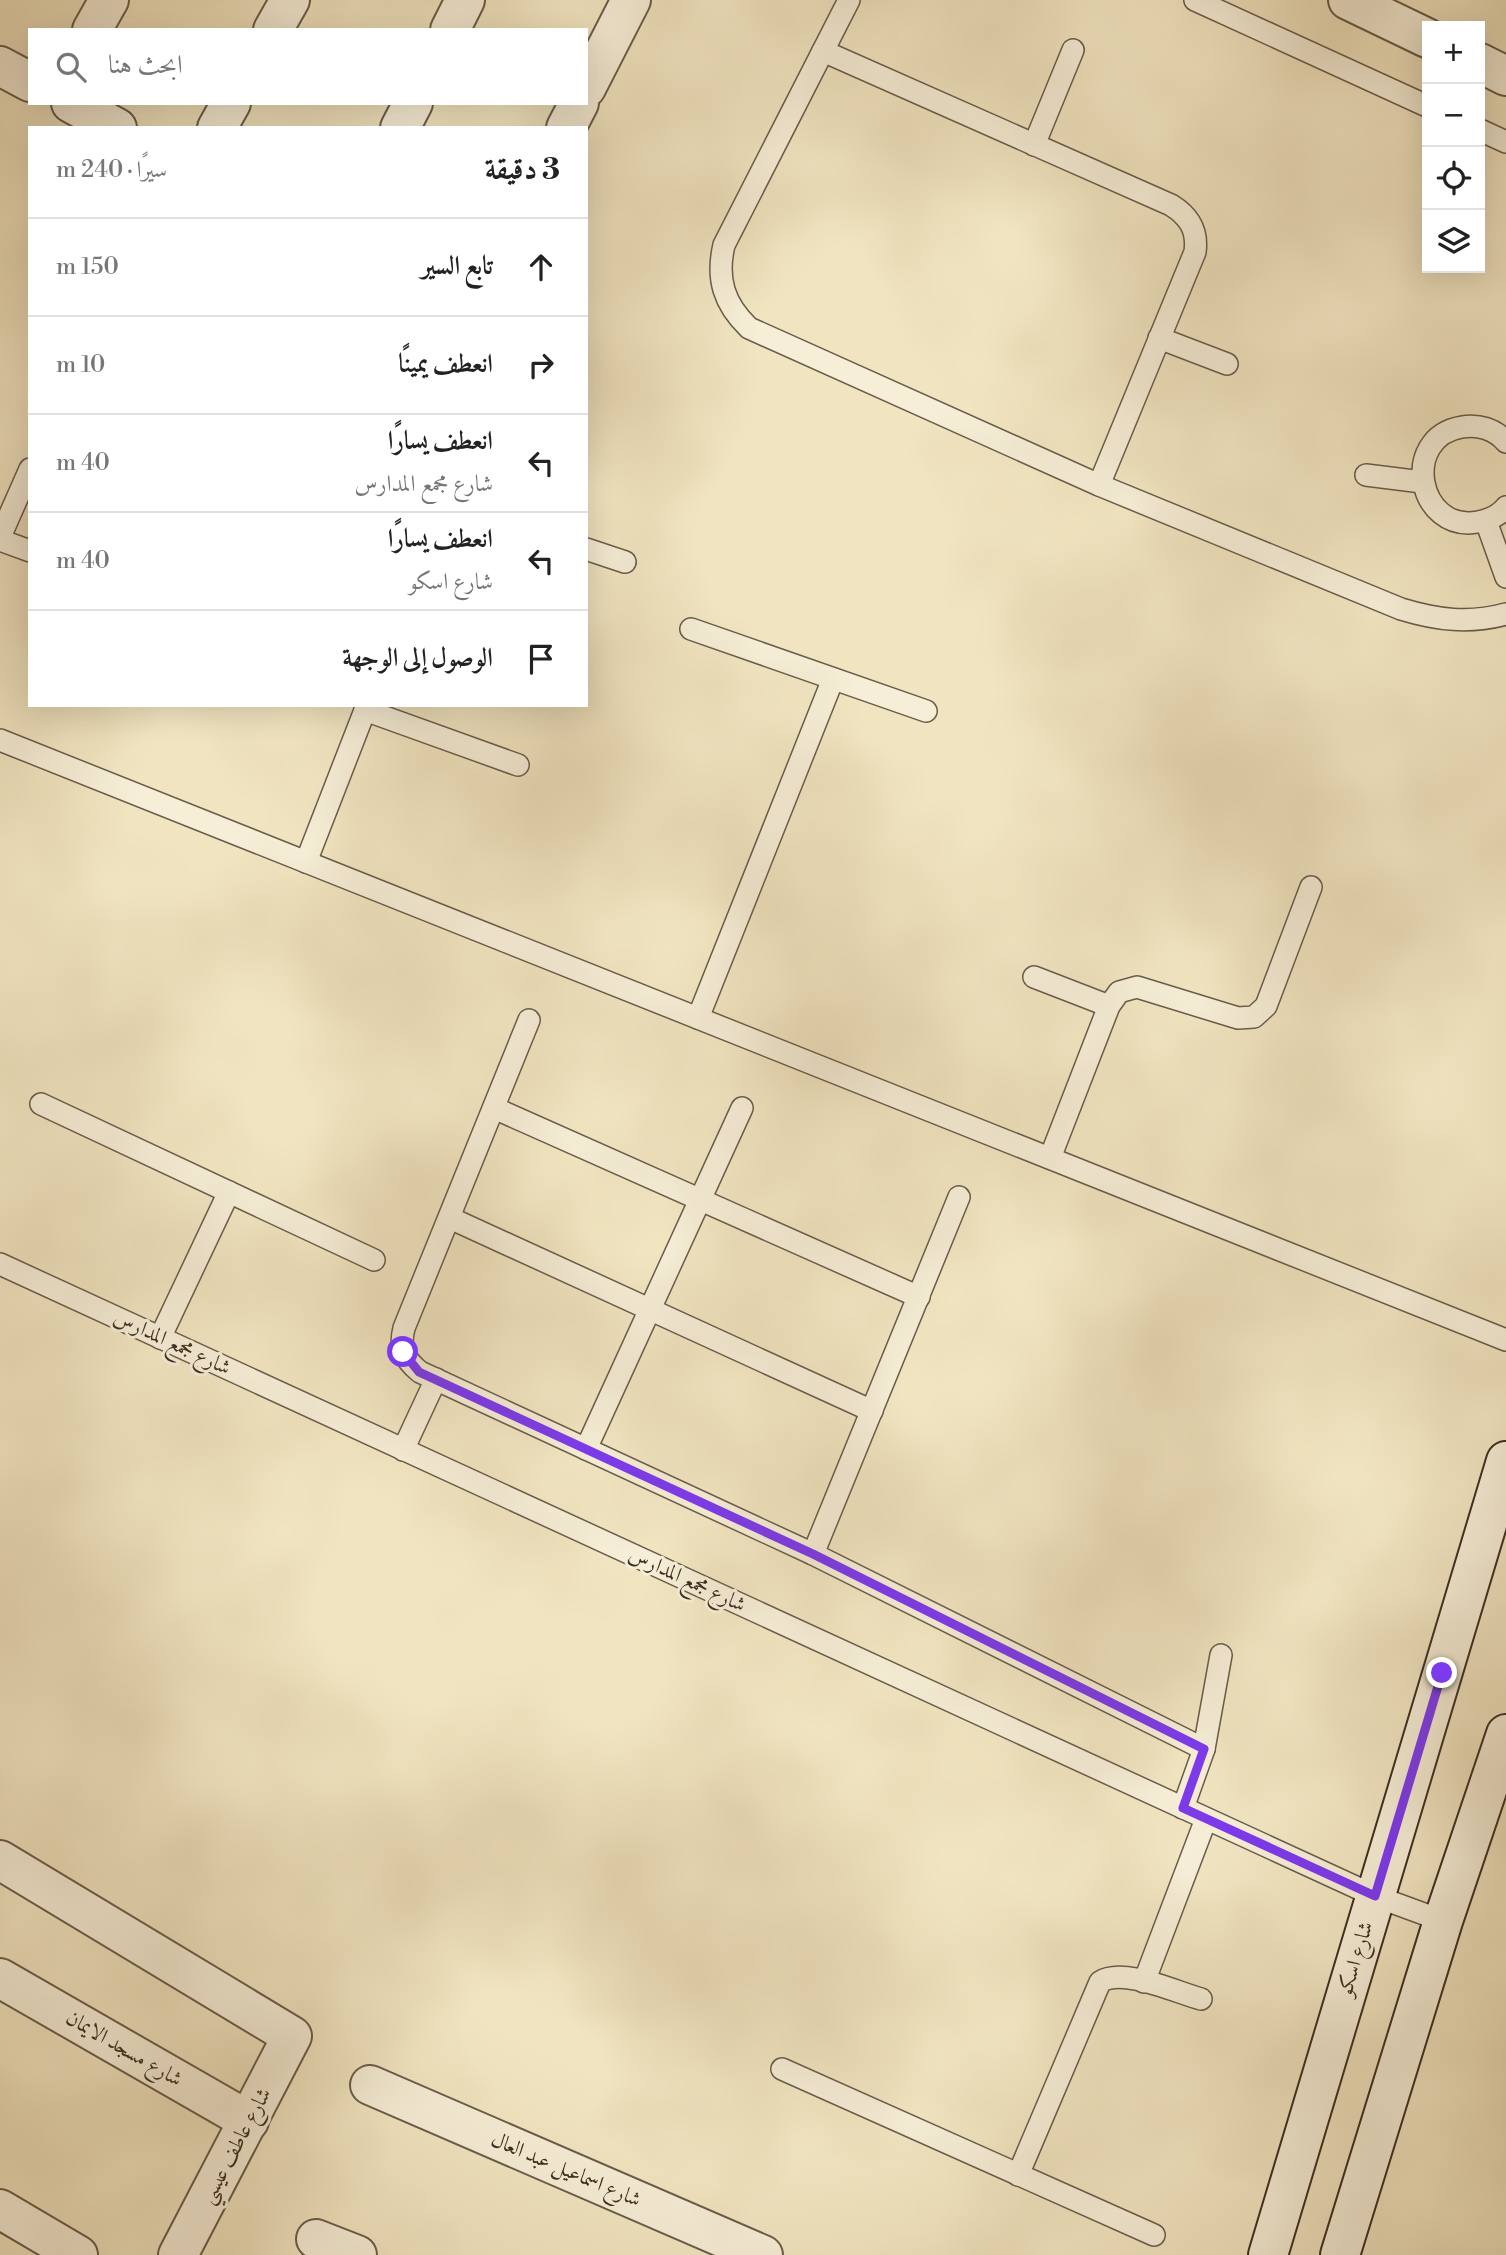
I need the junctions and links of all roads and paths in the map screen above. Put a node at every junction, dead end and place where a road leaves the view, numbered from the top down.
1 (109, 0) edge
2 (290, 0) edge
3 (465, 0) edge
4 (631, 0) edge
5 (849, 0) edge
6 (1195, 0) edge
7 (1348, 0) edge
8 (93, 28) edge
9 (274, 28) edge
10 (451, 28) edge
11 (1422, 36) edge
12 (1073, 50) dead end
13 (823, 51) junction
14 (0, 66) edge
15 (1485, 66) edge
16 (1506, 76) edge
17 (28, 81) edge
18 (588, 85) edge
19 (1422, 104) edge
20 (75, 105) edge
21 (230, 105) edge
22 (412, 105) edge
23 (578, 105) edge
24 (113, 126) edge
25 (218, 126) edge
26 (401, 126) edge
27 (567, 126) edge
28 (1485, 132) edge
29 (1506, 142) edge
30 (1034, 145) junction
31 (1159, 338) junction
32 (1227, 364) dead end
33 (1505, 437) edge
34 (28, 474) edge
35 (1366, 475) dead end
36 (1422, 482) junction
37 (1099, 485) junction
38 (1506, 507) edge
39 (1486, 521) junction
40 (0, 539) edge
41 (588, 549) edge
42 (28, 550) edge
43 (625, 562) dead end
44 (1506, 577) edge
45 (1506, 614) edge
46 (691, 629) dead end
47 (833, 679) junction
48 (366, 708) edge
49 (926, 711) dead end
50 (0, 740) edge
51 (519, 765) dead end
52 (306, 862) junction
53 (1311, 887) dead end
54 (1034, 978) dead end
55 (1110, 1006) junction
56 (698, 1018) junction
57 (529, 1020) dead end
58 (41, 1104) dead end
59 (494, 1108) junction
60 (742, 1108) dead end
61 (1050, 1158) junction
62 (229, 1192) junction
63 (959, 1197) dead end
64 (700, 1200) junction
65 (450, 1218) junction
66 (374, 1260) dead end
67 (0, 1264) edge
68 (919, 1297) junction
69 (650, 1309) junction
70 (160, 1338) junction
71 (1506, 1340) edge
72 (436, 1379) junction
73 (872, 1411) junction
74 (586, 1449) junction
75 (403, 1450) junction
76 (1506, 1461) edge
77 (813, 1554) junction
78 (1221, 1655) dead end
79 (1506, 1734) edge
80 (1204, 1749) junction
81 (1183, 1808) junction
82 (1206, 1819) junction
83 (0, 1860) edge
84 (1375, 1896) junction
85 (1443, 1921) junction
86 (0, 1978) edge
87 (1144, 1982) junction
88 (1201, 1999) dead end
89 (782, 2069) dead end
90 (370, 2085) dead end
91 (249, 2121) junction
92 (1018, 2175) junction
93 (0, 2209) edge
94 (1154, 2235) dead end
95 (316, 2239) dead end
96 (78, 2255) edge
97 (178, 2255) edge
98 (357, 2255) edge
99 (763, 2255) edge
100 (1268, 2255) edge
101 (1339, 2255) edge

1 - 8 street
2 - 9 street
3 - 10 street
4 - 18 street
5 - 13 lane
6 - 19 lane
7 - 11 street
12 - 30 lane
13 - 30 lane
13 - 37 lane
14 - 17 street
15 - 16 street
20 - 24 street
21 - 25 street
22 - 26 street
23 - 27 street
28 - 29 lane
30 - 31 lane
31 - 32 lane
31 - 37 lane
33 - 36 lane
34 - 40 lane
35 - 36 lane
36 - 39 lane
37 - 45 lane
38 - 39 lane
39 - 44 lane
40 - 42 lane
41 - 43 lane
46 - 47 lane
47 - 49 lane
47 - 56 lane
48 - 51 lane
48 - 52 lane
50 - 52 lane
52 - 56 lane
53 - 55 lane
54 - 55 lane
55 - 61 lane
56 - 61 lane
57 - 59 lane
58 - 62 lane
59 - 64 lane
59 - 65 lane
60 - 64 lane
61 - 71 lane
62 - 66 lane
62 - 70 lane
63 - 68 lane
64 - 68 lane
64 - 69 lane
65 - 69 lane
65 - 72 lane
67 - 70 lane, شارع مجمع المدارس
68 - 73 lane
69 - 73 lane
69 - 74 lane
70 - 75 lane, شارع مجمع المدارس
72 - 74 lane
72 - 75 lane
73 - 77 lane
74 - 77 lane
75 - 81 lane, شارع مجمع المدارس
76 - 84 street, شارع اسكو
77 - 80 lane
78 - 80 lane
79 - 85 street
80 - 81 lane
81 - 82 lane, شارع مجمع المدارس
82 - 84 lane, شارع مجمع المدارس
82 - 87 lane
83 - 91 street, شارع عاطف عيسي
84 - 85 lane, شارع مجمع المدارس
84 - 100 street, شارع اسكو
85 - 101 street
86 - 91 street, شارع مسجد الايمان
87 - 88 lane
87 - 92 lane
89 - 92 lane
90 - 99 street, شارع اسماعيل عبد العال
91 - 97 street, شارع عاطف عيسي
92 - 94 lane
93 - 96 street
95 - 98 street

